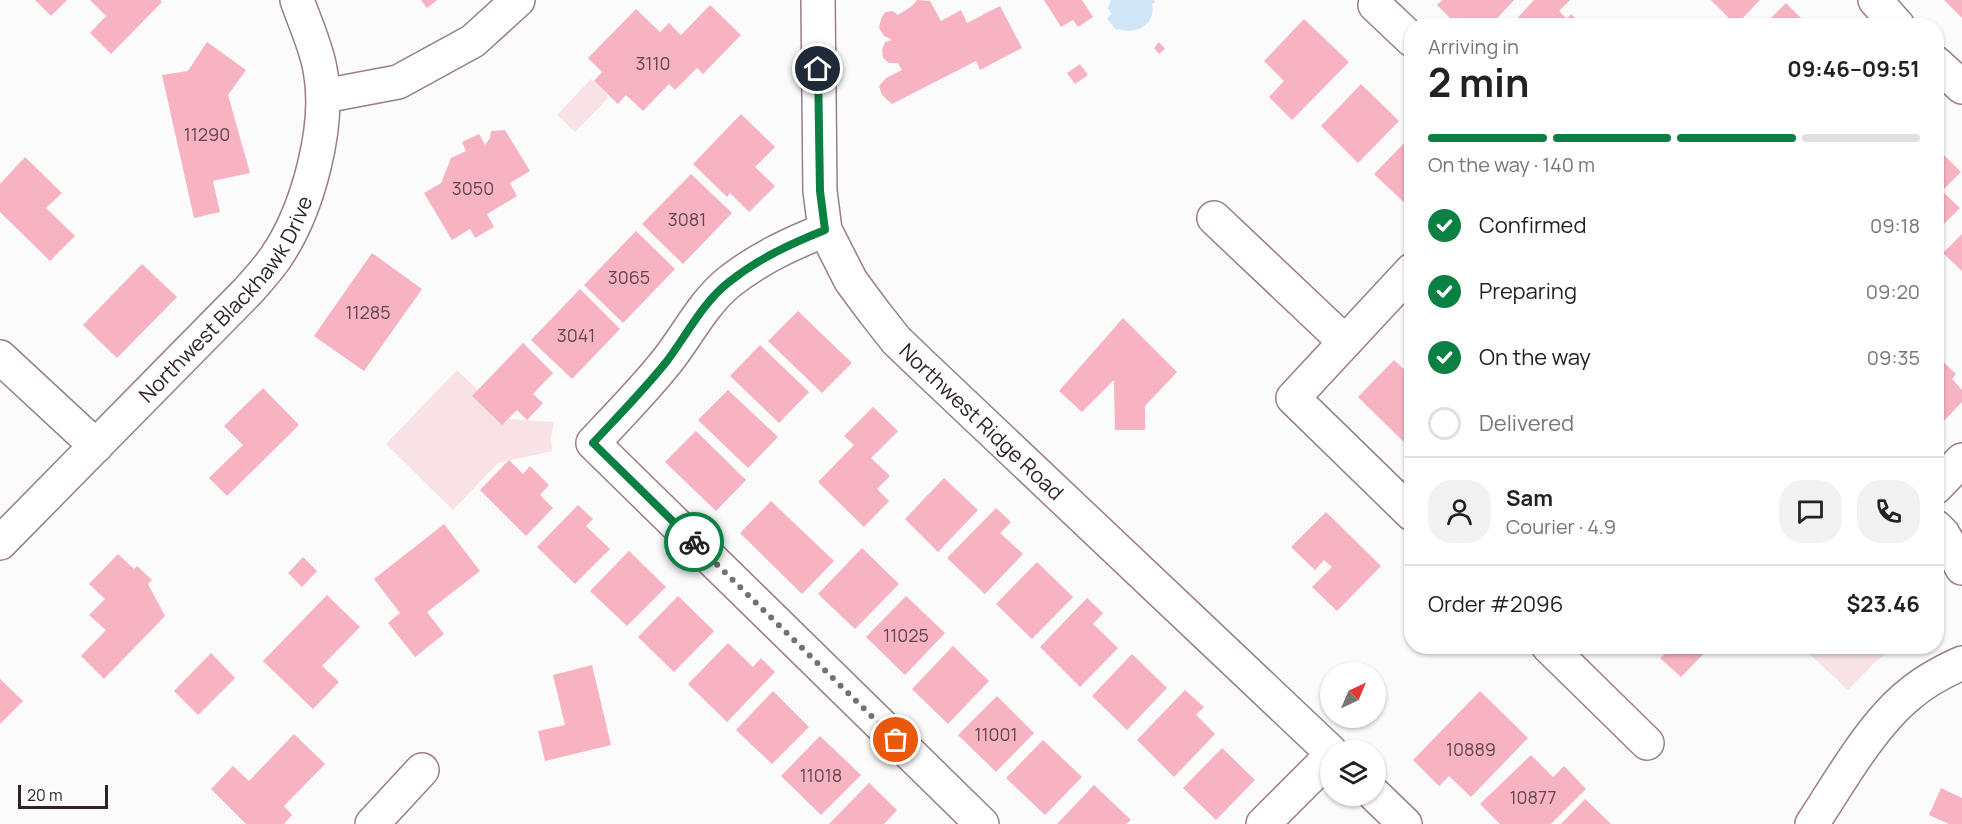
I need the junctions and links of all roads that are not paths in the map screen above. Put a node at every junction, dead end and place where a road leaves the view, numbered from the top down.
1 (297, 0) edge
2 (518, 0) edge
3 (818, 0) edge
4 (1875, 0) edge
5 (1375, 5) dead end
6 (1891, 18) edge
7 (1404, 32) edge
8 (1944, 70) edge
9 (1962, 87) edge
10 (324, 96) junction
11 (1214, 218) dead end
12 (825, 230) junction
13 (1404, 279) edge
14 (1345, 342) junction
15 (0, 357) edge
16 (96, 446) junction
17 (1962, 460) edge
18 (1944, 479) edge
19 (1404, 506) edge
20 (1944, 536) edge
21 (0, 543) edge
22 (1962, 568) edge
23 (1556, 654) edge
24 (1962, 663) edge
25 (1320, 742) edge
26 (1647, 743) dead end
27 (1320, 767) edge
28 (422, 770) dead end
29 (1386, 806) edge
30 (964, 818) edge
31 (372, 824) edge
32 (1263, 824) edge
33 (1405, 824) edge
34 (1812, 824) edge

1 - 10 street, Northwest Blackhawk Drive
2 - 10 street
3 - 12 street, Northwest Ridge Road
4 - 6 street
5 - 7 street
8 - 9 street
10 - 16 street, Northwest Blackhawk Drive
11 - 14 street
12 - 25 street, Northwest Ridge Road
12 - 30 street
13 - 14 street
14 - 19 street
15 - 16 street
16 - 21 street, Northwest Blackhawk Drive
17 - 18 street
20 - 22 street
23 - 26 street
24 - 34 street
27 - 32 street
28 - 31 street
29 - 33 street

